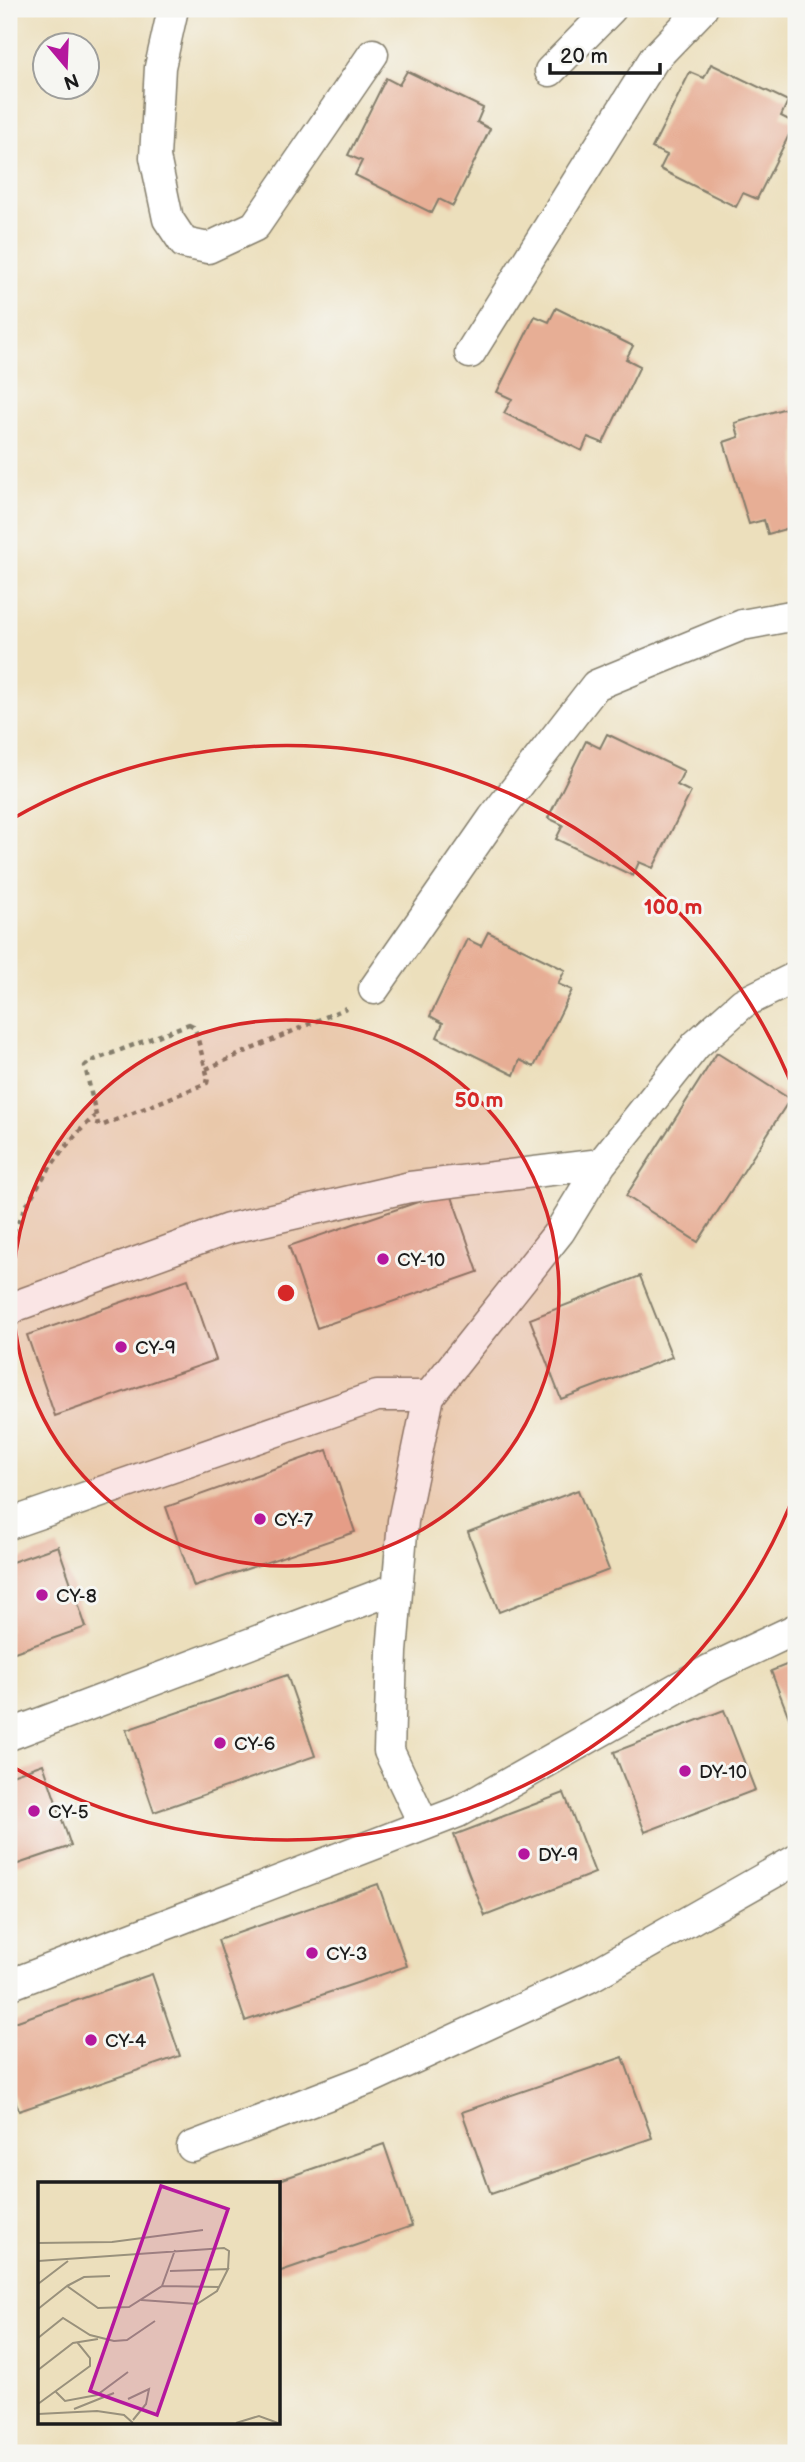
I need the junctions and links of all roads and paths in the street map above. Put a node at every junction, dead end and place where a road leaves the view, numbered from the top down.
1 (173, 9) edge
2 (611, 9) edge
3 (702, 9) edge
4 (373, 54) dead end
5 (550, 71) dead end
6 (470, 353) dead end
7 (796, 615) edge
8 (796, 977) edge
9 (374, 989) joint
10 (206, 1069) junction
11 (95, 1116) junction
12 (601, 1164) junction
13 (9, 1241) edge
14 (9, 1311) edge
15 (429, 1396) junction
16 (9, 1524) edge
17 (397, 1588) junction
18 (796, 1629) edge
19 (9, 1735) edge
20 (424, 1825) junction
21 (796, 1860) edge
22 (9, 1985) edge
23 (192, 2147) dead end

1 - 4 street
2 - 5 street
3 - 6 street
7 - 9 street
8 - 12 street
9 - 10 path
10 - 11 path
10 - 11 path
11 - 13 path
12 - 14 street
12 - 15 street
15 - 16 street
15 - 17 street
17 - 19 street
17 - 20 street
18 - 20 street
20 - 22 street
21 - 23 street

